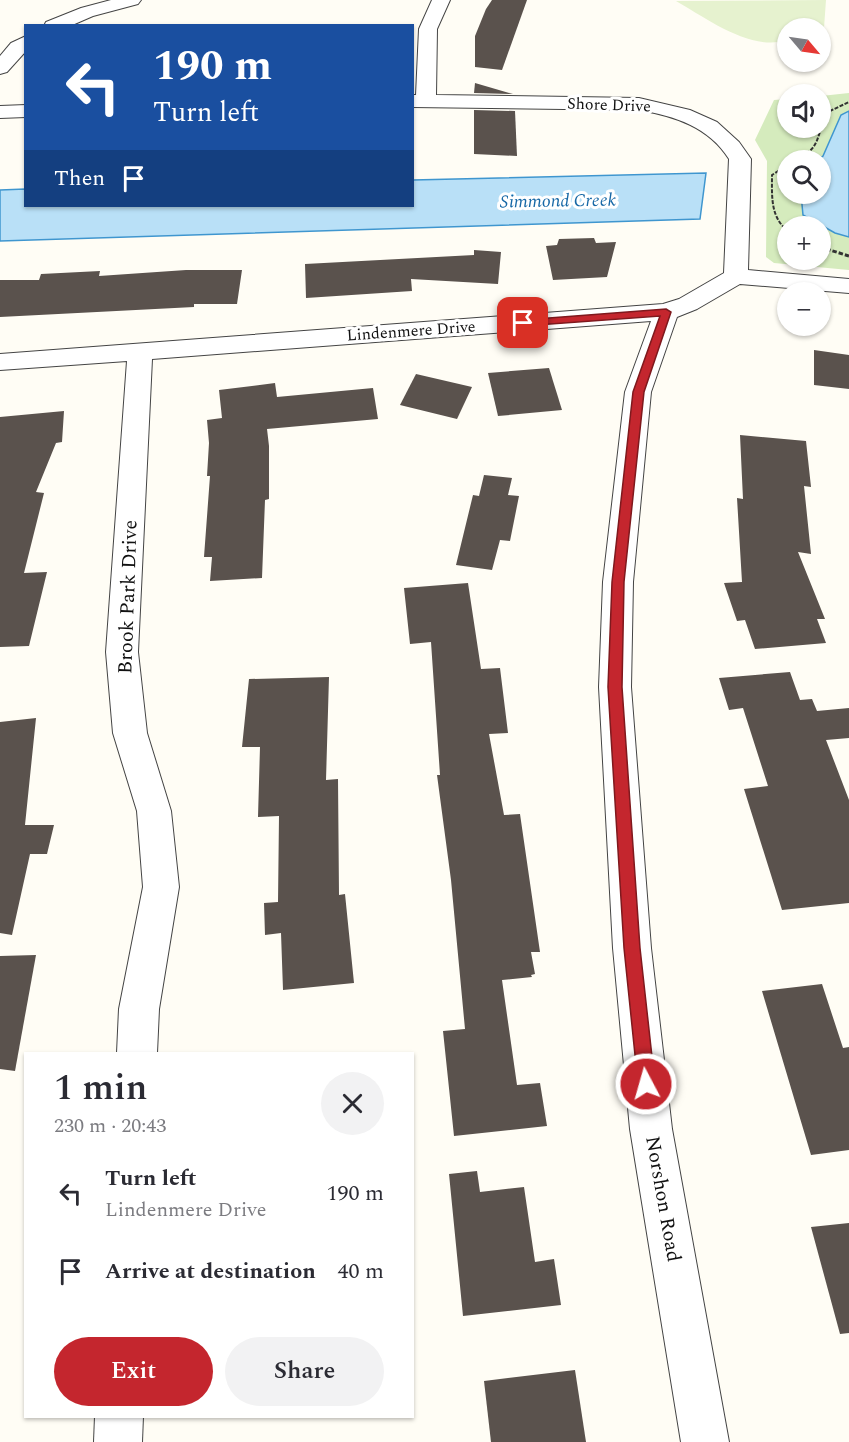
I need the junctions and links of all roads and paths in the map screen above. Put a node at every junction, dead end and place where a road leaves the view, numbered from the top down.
1 (132, 0) edge
2 (441, 0) edge
3 (58, 24) edge
4 (24, 43) edge
5 (0, 68) edge
6 (419, 101) edge
7 (849, 102) edge
8 (24, 111) edge
9 (0, 112) edge
10 (813, 150) edge
11 (777, 172) edge
12 (777, 223) edge
13 (831, 250) edge
14 (849, 256) edge
15 (736, 276) junction
16 (849, 286) edge
17 (666, 312) junction
18 (140, 352) junction
19 (0, 362) edge
20 (136, 1052) edge
21 (119, 1418) edge
22 (118, 1442) edge
23 (705, 1442) edge

1 - 3 street
2 - 6 street
4 - 5 street
6 - 15 street, Shore Drive
7 - 10 path
8 - 9 street
11 - 12 path
13 - 14 path
15 - 16 street
15 - 17 street, Lindenmere Drive
17 - 18 street, Lindenmere Drive
17 - 23 street, Norshon Road
18 - 19 street, Lindenmere Drive
18 - 20 street, Brook Park Drive
21 - 22 street

